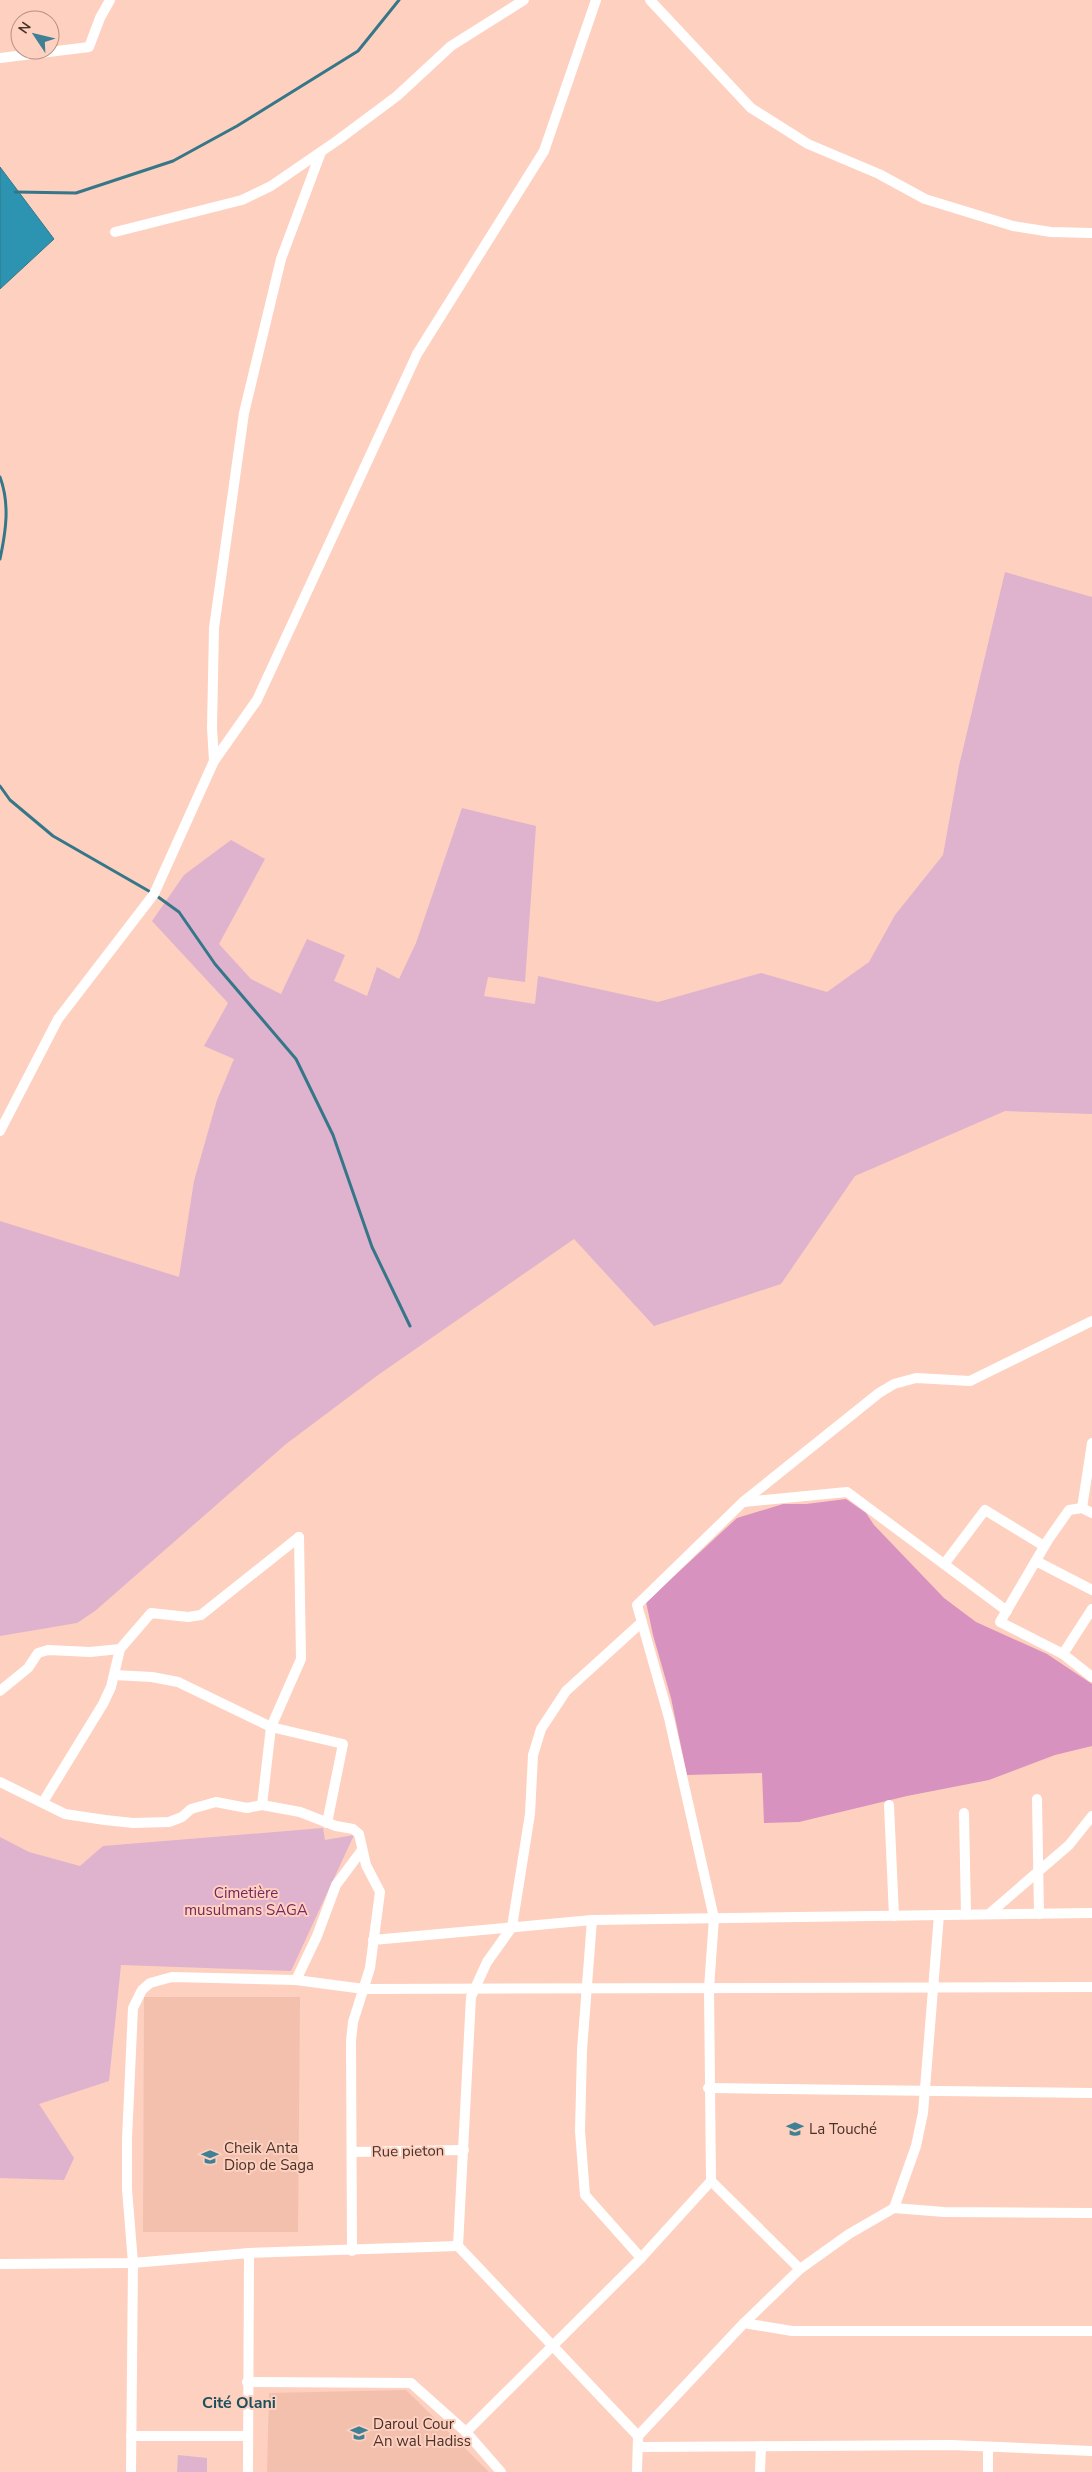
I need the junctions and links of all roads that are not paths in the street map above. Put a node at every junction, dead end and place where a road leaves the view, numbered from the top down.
1 (110, 0) edge
2 (524, 0) edge
3 (596, 0) edge
4 (650, 0) edge
5 (0, 58) edge
6 (321, 152) junction
7 (115, 232) dead end
8 (1092, 233) edge
9 (214, 760) junction
10 (0, 1132) edge
11 (1092, 1321) edge
12 (1092, 1443) edge
13 (743, 1502) junction
14 (1087, 1510) edge
15 (1044, 1546) junction
16 (1036, 1561) junction
17 (945, 1563) junction
18 (1092, 1590) edge
19 (1092, 1609) edge
20 (1007, 1611) junction
21 (642, 1622) junction
22 (120, 1649) junction
23 (1063, 1654) junction
24 (114, 1674) junction
25 (1092, 1677) edge
26 (0, 1691) edge
27 (271, 1727) junction
28 (0, 1782) edge
29 (1037, 1799) dead end
30 (43, 1802) junction
31 (889, 1805) dead end
32 (262, 1806) junction
33 (964, 1813) dead end
34 (1092, 1816) edge
35 (327, 1823) junction
36 (362, 1850) junction
37 (1038, 1872) junction
38 (1092, 1913) edge
39 (966, 1914) junction
40 (989, 1914) junction
41 (1038, 1914) junction
42 (939, 1915) junction
43 (894, 1916) junction
44 (714, 1918) junction
45 (592, 1920) junction
46 (512, 1927) junction
47 (373, 1940) junction
48 (296, 1980) junction
49 (1092, 1987) edge
50 (709, 1988) junction
51 (934, 1988) junction
52 (364, 1989) junction
53 (474, 1989) junction
54 (586, 1989) junction
55 (708, 2088) junction
56 (926, 2090) junction
57 (1092, 2093) edge
58 (464, 2150) junction
59 (352, 2152) junction
60 (711, 2181) junction
61 (894, 2208) junction
62 (1092, 2213) edge
63 (458, 2246) junction
64 (352, 2251) junction
65 (249, 2253) junction
66 (641, 2258) junction
67 (133, 2263) junction
68 (0, 2264) edge
69 (800, 2269) junction
70 (744, 2323) junction
71 (1092, 2331) edge
72 (551, 2346) junction
73 (247, 2382) junction
74 (466, 2432) junction
75 (131, 2436) junction
76 (248, 2436) junction
77 (638, 2436) junction
78 (761, 2446) junction
79 (638, 2447) junction
80 (988, 2447) junction
81 (1092, 2451) edge
82 (131, 2472) edge
83 (248, 2472) edge
84 (501, 2472) edge
85 (637, 2472) edge
86 (760, 2472) edge
87 (988, 2472) edge

1 - 5 street
2 - 6 street
3 - 9 street
4 - 8 street
6 - 7 street
6 - 9 street
9 - 10 street
11 - 13 street
12 - 14 street
13 - 17 street
13 - 21 street
14 - 15 street
15 - 16 street
15 - 17 street
16 - 18 street
16 - 20 street
17 - 20 street
19 - 23 street
20 - 23 street
21 - 44 street
21 - 46 street
22 - 24 street
22 - 26 street
22 - 27 street
23 - 25 street
24 - 27 street
24 - 30 street
27 - 32 street
27 - 35 street
28 - 30 street
29 - 37 street
30 - 32 street
31 - 43 street
32 - 35 street
33 - 39 street
34 - 37 street
35 - 36 street
36 - 47 street
36 - 48 street
37 - 40 street
37 - 41 street
38 - 41 street
39 - 40 street
39 - 42 street
40 - 41 street
42 - 43 street
42 - 51 street
43 - 44 street
44 - 45 street
44 - 50 street
45 - 46 street
45 - 54 street
46 - 47 street
46 - 53 street
47 - 52 street
48 - 52 street
48 - 67 street
49 - 51 street
50 - 51 street
50 - 54 street
50 - 55 street
51 - 56 street
52 - 53 street
52 - 59 street
53 - 54 street
53 - 58 street
54 - 66 street
55 - 56 street
55 - 60 street
56 - 57 street
56 - 61 street
58 - 59 street, Rue pieton
58 - 63 street
59 - 64 street
60 - 66 street
60 - 69 street
61 - 62 street
61 - 69 street
63 - 64 street
63 - 72 street
64 - 65 street
65 - 67 street
65 - 73 street
66 - 72 street
67 - 68 street
67 - 75 street
69 - 70 street
70 - 71 street
70 - 77 street
72 - 74 street
72 - 77 street
73 - 74 street
73 - 76 street
74 - 84 street
75 - 76 street
75 - 82 street
76 - 83 street
77 - 79 street
78 - 79 street
78 - 80 street
78 - 86 street
79 - 85 street
80 - 81 street
80 - 87 street

